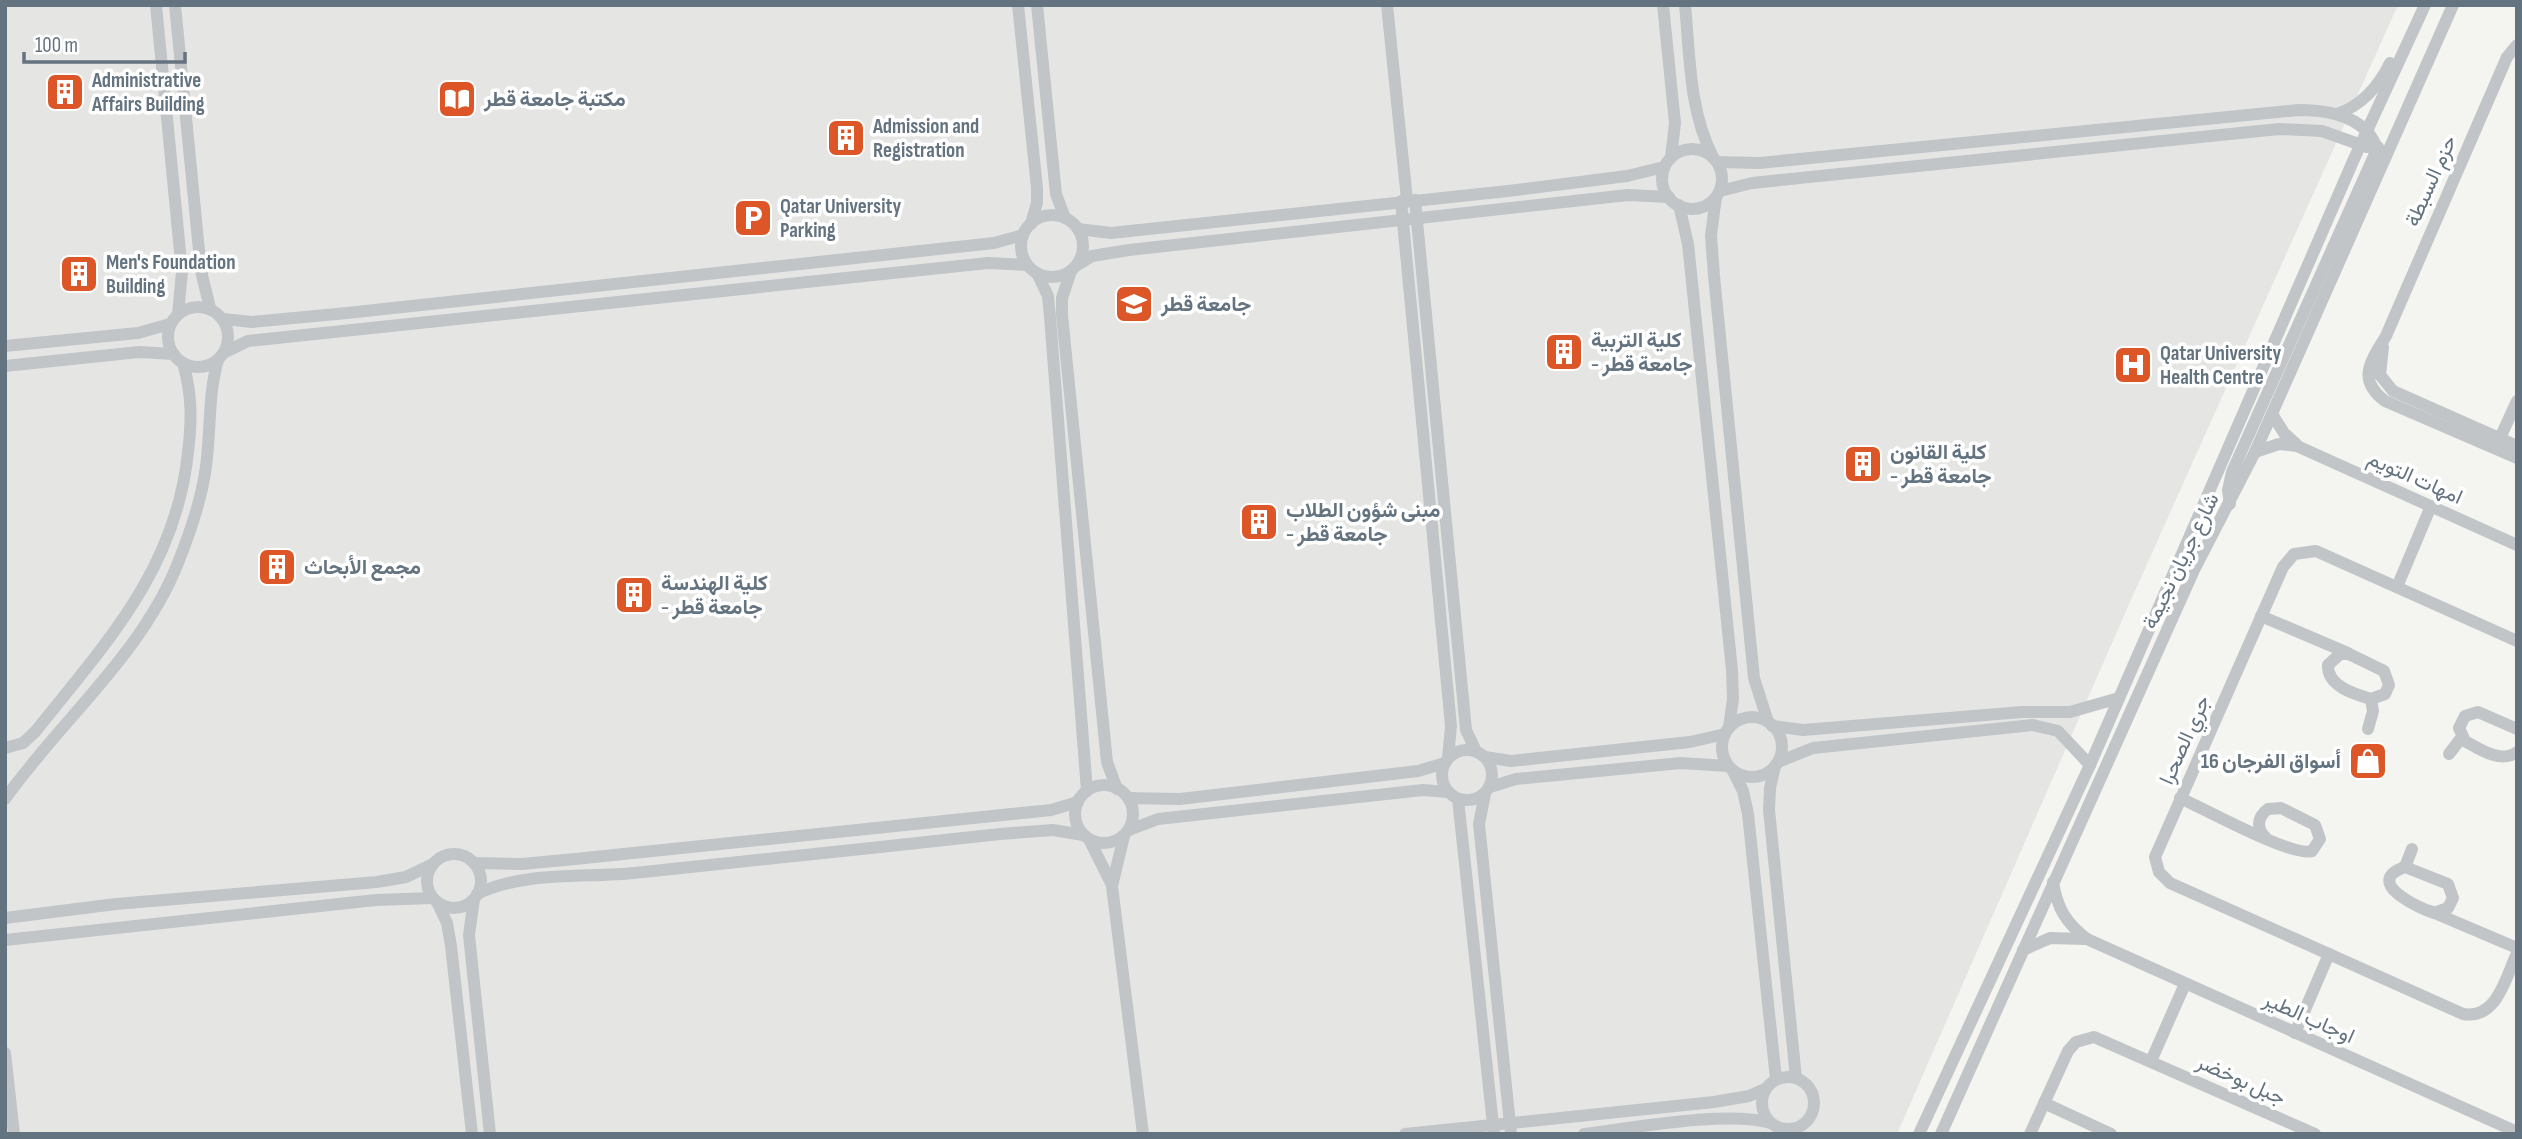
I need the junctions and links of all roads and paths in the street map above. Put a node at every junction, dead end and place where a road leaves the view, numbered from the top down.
1 (156, 5) edge
2 (175, 5) edge
3 (1018, 5) edge
4 (1037, 5) edge
5 (1387, 5) edge
6 (1663, 5) edge
7 (1685, 5) edge
8 (2453, 5) edge
9 (2424, 6) edge
10 (2517, 45) edge
11 (2337, 114) junction
12 (2159, 124) junction
13 (2368, 130) junction
14 (2396, 135) junction
15 (2161, 143) junction
16 (2360, 146) junction
17 (2378, 146) junction
18 (1822, 156) junction
19 (1715, 160) junction
20 (1668, 162) junction
21 (1054, 170) junction
22 (1036, 171) junction
23 (2380, 172) junction
24 (1824, 175) junction
25 (1718, 194) junction
26 (1407, 200) junction
27 (1674, 201) junction
28 (1065, 219) junction
29 (1417, 220) junction
30 (1403, 222) junction
31 (1078, 229) junction
32 (1027, 230) junction
33 (1074, 268) junction
34 (1032, 269) junction
35 (1062, 298) junction
36 (1048, 300) junction
37 (210, 309) junction
38 (174, 319) junction
39 (223, 319) junction
40 (5, 346) edge
41 (221, 356) junction
42 (178, 359) junction
43 (5, 366) edge
44 (1417, 368) junction
45 (1432, 368) junction
46 (2517, 401) edge
47 (2273, 414) junction
48 (2477, 435) junction
49 (2500, 438) junction
50 (2297, 446) junction
51 (2517, 446) edge
52 (2255, 452) junction
53 (2517, 458) edge
54 (1442, 475) junction
55 (1427, 477) junction
56 (2230, 505) junction
57 (2431, 506) junction
58 (2517, 545) edge
59 (2397, 587) junction
60 (2261, 616) junction
61 (2315, 640) junction
62 (2517, 641) edge
63 (2349, 654) junction
64 (2328, 665) junction
65 (2119, 698) junction
66 (2371, 699) junction
67 (1922, 720) junction
68 (1770, 724) junction
69 (1887, 724) junction
70 (2368, 729) dead end
71 (2515, 729) edge
72 (1727, 731) junction
73 (1925, 736) junction
74 (2462, 737) junction
75 (1889, 740) junction
76 (5, 748) edge
77 (2517, 752) edge
78 (1480, 754) junction
79 (2449, 754) dead end
80 (1446, 761) junction
81 (1777, 764) junction
82 (2090, 765) junction
83 (1731, 768) junction
84 (1117, 789) junction
85 (1087, 790) junction
86 (1487, 790) junction
87 (1453, 795) junction
88 (1128, 798) junction
89 (2180, 798) junction
90 (5, 799) edge
91 (1077, 802) junction
92 (2261, 815) junction
93 (2233, 822) junction
94 (904, 826) junction
95 (853, 831) junction
96 (1126, 833) junction
97 (1086, 837) junction
98 (2266, 838) junction
99 (905, 844) junction
100 (2412, 849) dead end
101 (853, 850) junction
102 (474, 863) junction
103 (433, 864) junction
104 (2405, 867) junction
105 (2053, 882) junction
106 (1112, 886) junction
107 (1486, 893) junction
108 (1471, 895) junction
109 (476, 897) junction
110 (435, 900) junction
111 (2451, 903) junction
112 (2429, 911) junction
113 (5, 918) edge
114 (2466, 926) junction
115 (2087, 939) junction
116 (5, 940) edge
117 (2023, 951) junction
118 (2517, 951) edge
119 (2329, 954) junction
120 (2185, 984) junction
121 (1498, 996) junction
122 (1481, 999) junction
123 (2295, 1033) junction
124 (5, 1053) edge
125 (2151, 1060) junction
126 (1796, 1078) junction
127 (1776, 1079) junction
128 (1765, 1089) junction
129 (2044, 1103) junction
130 (1771, 1123) junction
131 (1511, 1128) edge
132 (1494, 1129) edge
133 (2517, 1132) edge
134 (14, 1134) edge
135 (472, 1134) edge
136 (490, 1134) edge
137 (1143, 1134) edge
138 (1405, 1134) edge
139 (1584, 1134) edge
140 (1919, 1134) edge
141 (1941, 1134) edge
142 (2030, 1134) edge
143 (2111, 1134) edge
144 (2315, 1134) edge

1 - 38 street
2 - 37 street
3 - 22 street
4 - 21 street
5 - 26 street
6 - 20 street
7 - 19 street
8 - 14 street, شارع جريان نجيمة
9 - 11 street
9 - 13 street, شارع جريان نجيمة
10 - 48 street, حزم السبطة
11 - 12 street
11 - 13 street
12 - 15 street
12 - 18 street
13 - 16 street, شارع جريان نجيمة
13 - 17 street
14 - 17 street
14 - 23 street, شارع جريان نجيمة
15 - 16 street
15 - 24 street
16 - 17 street
16 - 65 street, شارع جريان نجيمة
17 - 23 street
17 - 56 street
18 - 19 street
18 - 24 street
19 - 20 street
19 - 25 street
20 - 26 street
20 - 27 street
21 - 22 street
21 - 28 street
22 - 32 street
23 - 47 street, شارع جريان نجيمة
24 - 25 street
25 - 27 street
25 - 68 street
26 - 29 street
26 - 30 street
26 - 31 street
27 - 29 street
27 - 72 street
28 - 31 street
28 - 32 street
29 - 30 street
29 - 45 street
30 - 33 street
30 - 44 street
31 - 33 street
32 - 34 street
32 - 39 street
33 - 34 street
33 - 35 street
34 - 36 street
34 - 41 street
35 - 36 street
35 - 84 street
36 - 85 street
37 - 38 street
37 - 39 street
38 - 40 street
38 - 42 street
39 - 41 street
41 - 42 street
41 - 90 street
42 - 43 street
42 - 76 street
44 - 45 street
44 - 55 street
45 - 54 street
46 - 49 street
47 - 50 street, امهات التويم
47 - 52 street, شارع جريان نجيمة
48 - 49 street, حزم السبطة
48 - 53 street, حزم السبطة
49 - 51 street, حزم السبطة
50 - 52 street, امهات التويم
50 - 57 street, امهات التويم
52 - 56 street, شارع جريان نجيمة
54 - 55 street
54 - 78 street
55 - 80 street
56 - 105 street, شارع جريان نجيمة
57 - 58 street, امهات التويم
57 - 59 street
59 - 60 street, جري الصحرا
59 - 62 street, جري الصحرا
60 - 61 street
60 - 89 street, جري الصحرا
61 - 63 street
61 - 64 street
63 - 64 street
63 - 66 street
64 - 66 street
65 - 67 street
65 - 82 street, شارع جريان نجيمة
66 - 70 street
67 - 69 street
67 - 73 street
68 - 69 street
68 - 72 street
68 - 81 street
69 - 75 street
71 - 74 street
72 - 78 street
72 - 83 street
73 - 75 street
73 - 82 street
74 - 77 street
74 - 79 street
75 - 81 street
78 - 80 street
78 - 86 street
80 - 87 street
80 - 88 street
81 - 83 street
81 - 126 street
82 - 140 street, شارع جريان نجيمة
83 - 86 street
83 - 127 street
84 - 85 street
84 - 88 street
85 - 91 street
86 - 87 street
86 - 107 street
87 - 96 street
87 - 108 street
88 - 96 street
89 - 93 street
89 - 119 street, جري الصحرا
91 - 94 street
91 - 97 street
92 - 93 street
92 - 98 street
92 - 98 street
93 - 98 street
94 - 95 street
94 - 99 street
95 - 101 street
95 - 102 street
96 - 97 street
96 - 106 street
97 - 99 street
97 - 106 street
99 - 101 street
100 - 104 street
101 - 109 street
102 - 103 street
102 - 109 street
103 - 110 street
103 - 113 street
104 - 111 street
104 - 112 street
105 - 115 street, اوجاب الطير
105 - 117 street, شارع جريان نجيمة
106 - 137 street
107 - 108 street
107 - 121 street
108 - 122 street
109 - 110 street
109 - 136 street
110 - 116 street
110 - 135 street
111 - 112 street
111 - 114 street
112 - 114 street
114 - 118 street
115 - 117 street, اوجاب الطير
115 - 120 street, اوجاب الطير
117 - 141 street, شارع جريان نجيمة
118 - 119 street, جري الصحرا
119 - 123 street
120 - 123 street, اوجاب الطير
120 - 125 street
121 - 122 street
121 - 131 street
122 - 132 street
123 - 133 street, اوجاب الطير
124 - 134 street
125 - 129 street, جبل بوخضر
125 - 144 street, جبل بوخضر
126 - 127 street
126 - 130 street
127 - 128 street
128 - 130 street
128 - 131 street
129 - 142 street, جبل بوخضر
129 - 143 street
130 - 139 street
131 - 132 street
132 - 138 street

